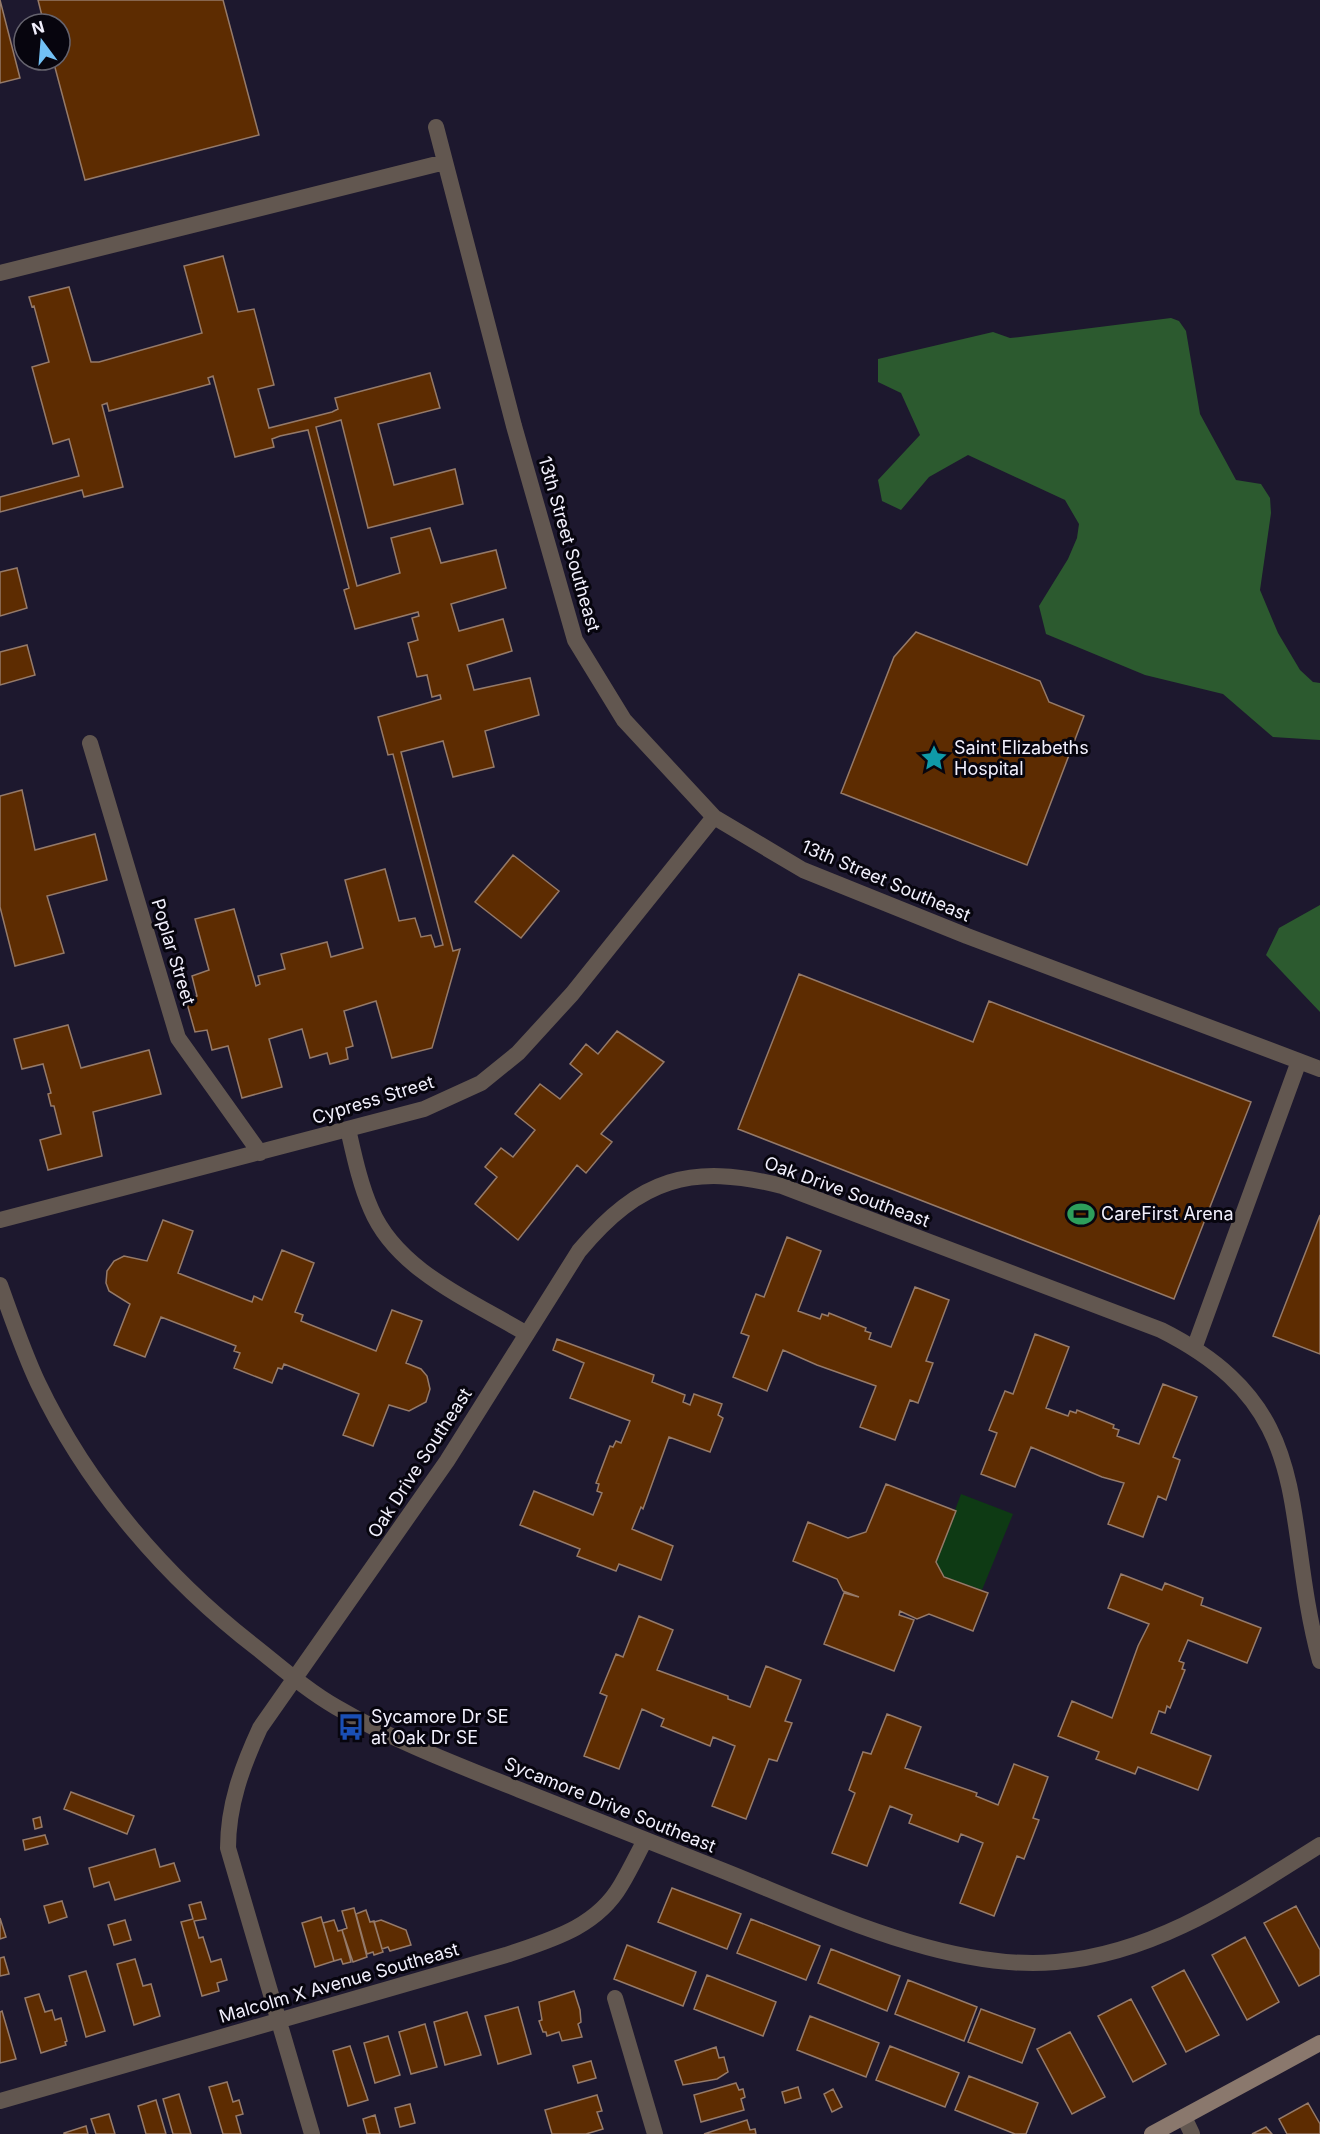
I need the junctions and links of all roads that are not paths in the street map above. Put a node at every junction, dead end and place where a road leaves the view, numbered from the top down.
1 (436, 127) dead end
2 (445, 162) junction
3 (0, 273) edge
4 (90, 743) dead end
5 (714, 816) junction
6 (1299, 1061) junction
7 (1320, 1069) edge
8 (348, 1129) junction
9 (260, 1153) junction
10 (0, 1220) edge
11 (0, 1285) edge
12 (527, 1334) junction
13 (1195, 1346) junction
14 (1320, 1661) edge
15 (295, 1679) junction
16 (645, 1840) junction
17 (1320, 1845) edge
18 (615, 1998) dead end
19 (279, 2021) junction
20 (1320, 2043) edge
21 (0, 2101) edge
22 (1184, 2117) junction
23 (312, 2134) edge
24 (655, 2134) edge
25 (1152, 2134) edge
26 (1192, 2134) edge

1 - 2 street, 13th Street Southeast
2 - 3 street
2 - 5 street, 13th Street Southeast
4 - 9 street, Poplar Street
5 - 6 street, 13th Street Southeast
5 - 8 street, Cypress Street
6 - 7 street, 13th Street Southeast
6 - 13 street
8 - 9 street, Cypress Street
8 - 12 street
9 - 10 street, Cypress Street
11 - 15 street, Sycamore Drive Southeast
12 - 13 street, Oak Drive Southeast
12 - 15 street, Oak Drive Southeast
13 - 14 street, Oak Drive Southeast
15 - 16 street, Sycamore Drive Southeast
15 - 19 street, Oak Drive Southeast
16 - 17 street, Sycamore Drive Southeast
16 - 19 street, Malcolm X Avenue Southeast
18 - 24 street
19 - 21 street, Malcolm X Avenue Southeast
19 - 23 street, Oak Drive Southeast
20 - 22 main road
22 - 25 main road
22 - 26 street

